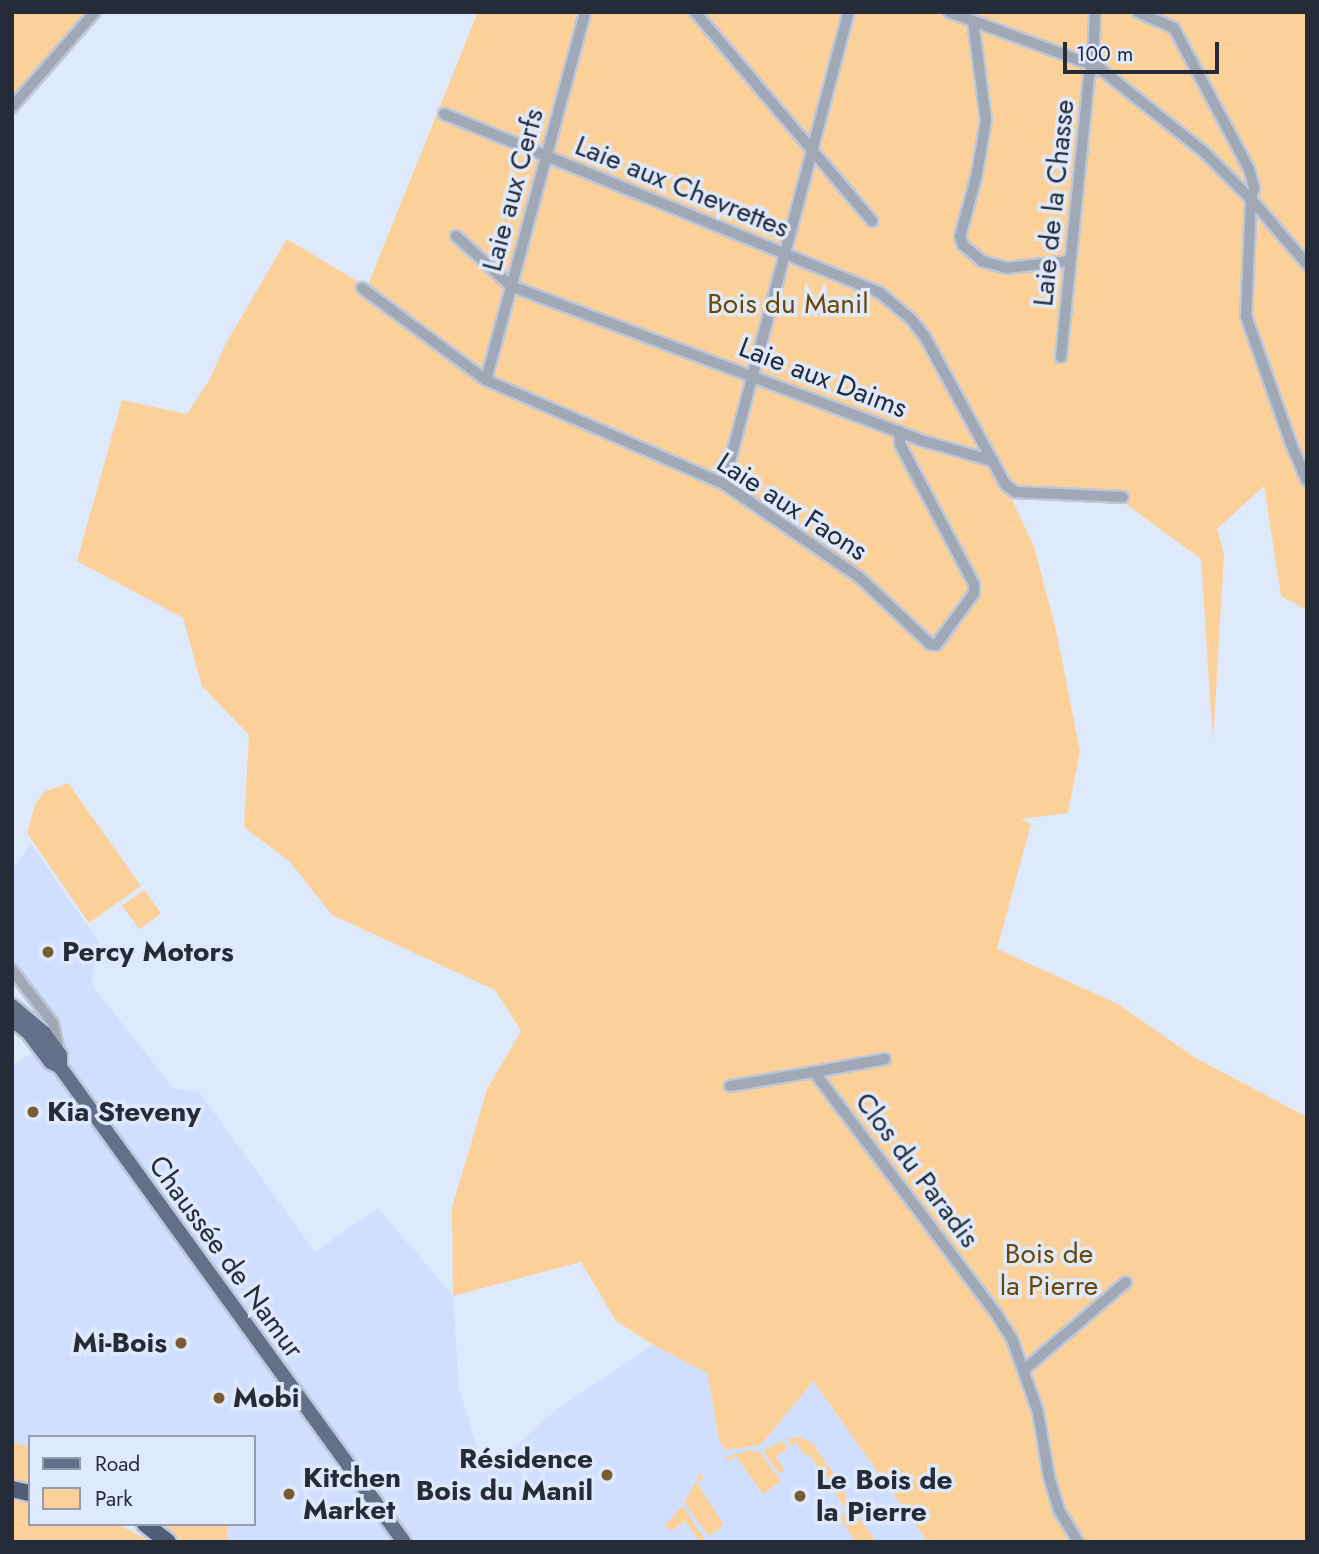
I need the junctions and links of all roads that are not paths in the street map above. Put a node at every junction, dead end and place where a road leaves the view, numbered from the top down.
1 (95, 12) edge
2 (585, 12) edge
3 (695, 12) edge
4 (849, 12) edge
5 (949, 12) edge
6 (1096, 12) edge
7 (1138, 12) edge
8 (973, 21) junction
9 (1093, 65) junction
10 (12, 107) edge
11 (444, 114) dead end
12 (811, 150) junction
13 (545, 156) junction
14 (1251, 199) junction
15 (872, 221) dead end
16 (456, 236) dead end
17 (785, 252) junction
18 (1070, 261) junction
19 (1307, 264) edge
20 (510, 286) junction
21 (362, 288) dead end
22 (1061, 357) dead end
23 (751, 374) junction
24 (486, 380) junction
25 (899, 431) junction
26 (993, 461) junction
27 (1307, 481) edge
28 (724, 484) junction
29 (1123, 498) dead end
30 (12, 970) edge
31 (12, 1006) edge
32 (12, 1020) edge
33 (885, 1059) dead end
34 (60, 1061) junction
35 (814, 1072) junction
36 (730, 1086) dead end
37 (1126, 1282) dead end
38 (1025, 1369) junction
39 (148, 1526) edge
40 (168, 1542) edge
41 (404, 1542) edge
42 (1078, 1542) edge

1 - 10 street
2 - 13 street, Laie aux Cerfs
3 - 12 street
4 - 12 street
5 - 8 street
6 - 9 street, Laie de la Chasse
7 - 14 street
8 - 9 street
8 - 18 street
9 - 14 street
9 - 18 street, Laie de la Chasse
11 - 13 street, Laie aux Chevrettes
12 - 15 street
12 - 17 street
13 - 17 street, Laie aux Chevrettes
13 - 20 street, Laie aux Cerfs
14 - 19 street
14 - 27 street
16 - 20 street, Laie aux Daims
17 - 23 street
17 - 26 street, Laie aux Chevrettes
18 - 22 street, Laie de la Chasse
20 - 23 street, Laie aux Daims
20 - 24 street, Laie aux Cerfs
21 - 24 street, Laie aux Faons
23 - 25 street, Laie aux Daims
23 - 28 street
24 - 28 street, Laie aux Faons
25 - 26 street, Laie aux Daims
25 - 28 street, Laie aux Faons
26 - 29 street, Laie aux Chevrettes
30 - 34 street
31 - 34 main road, Chaussée de Namur
32 - 34 main road, Chaussée de Namur
33 - 35 street, Clos du Paradis
34 - 41 main road, Chaussée de Namur
35 - 36 street, Clos du Paradis
35 - 38 street, Clos du Paradis
37 - 38 street
38 - 42 street, Clos du Paradis
39 - 40 highway

